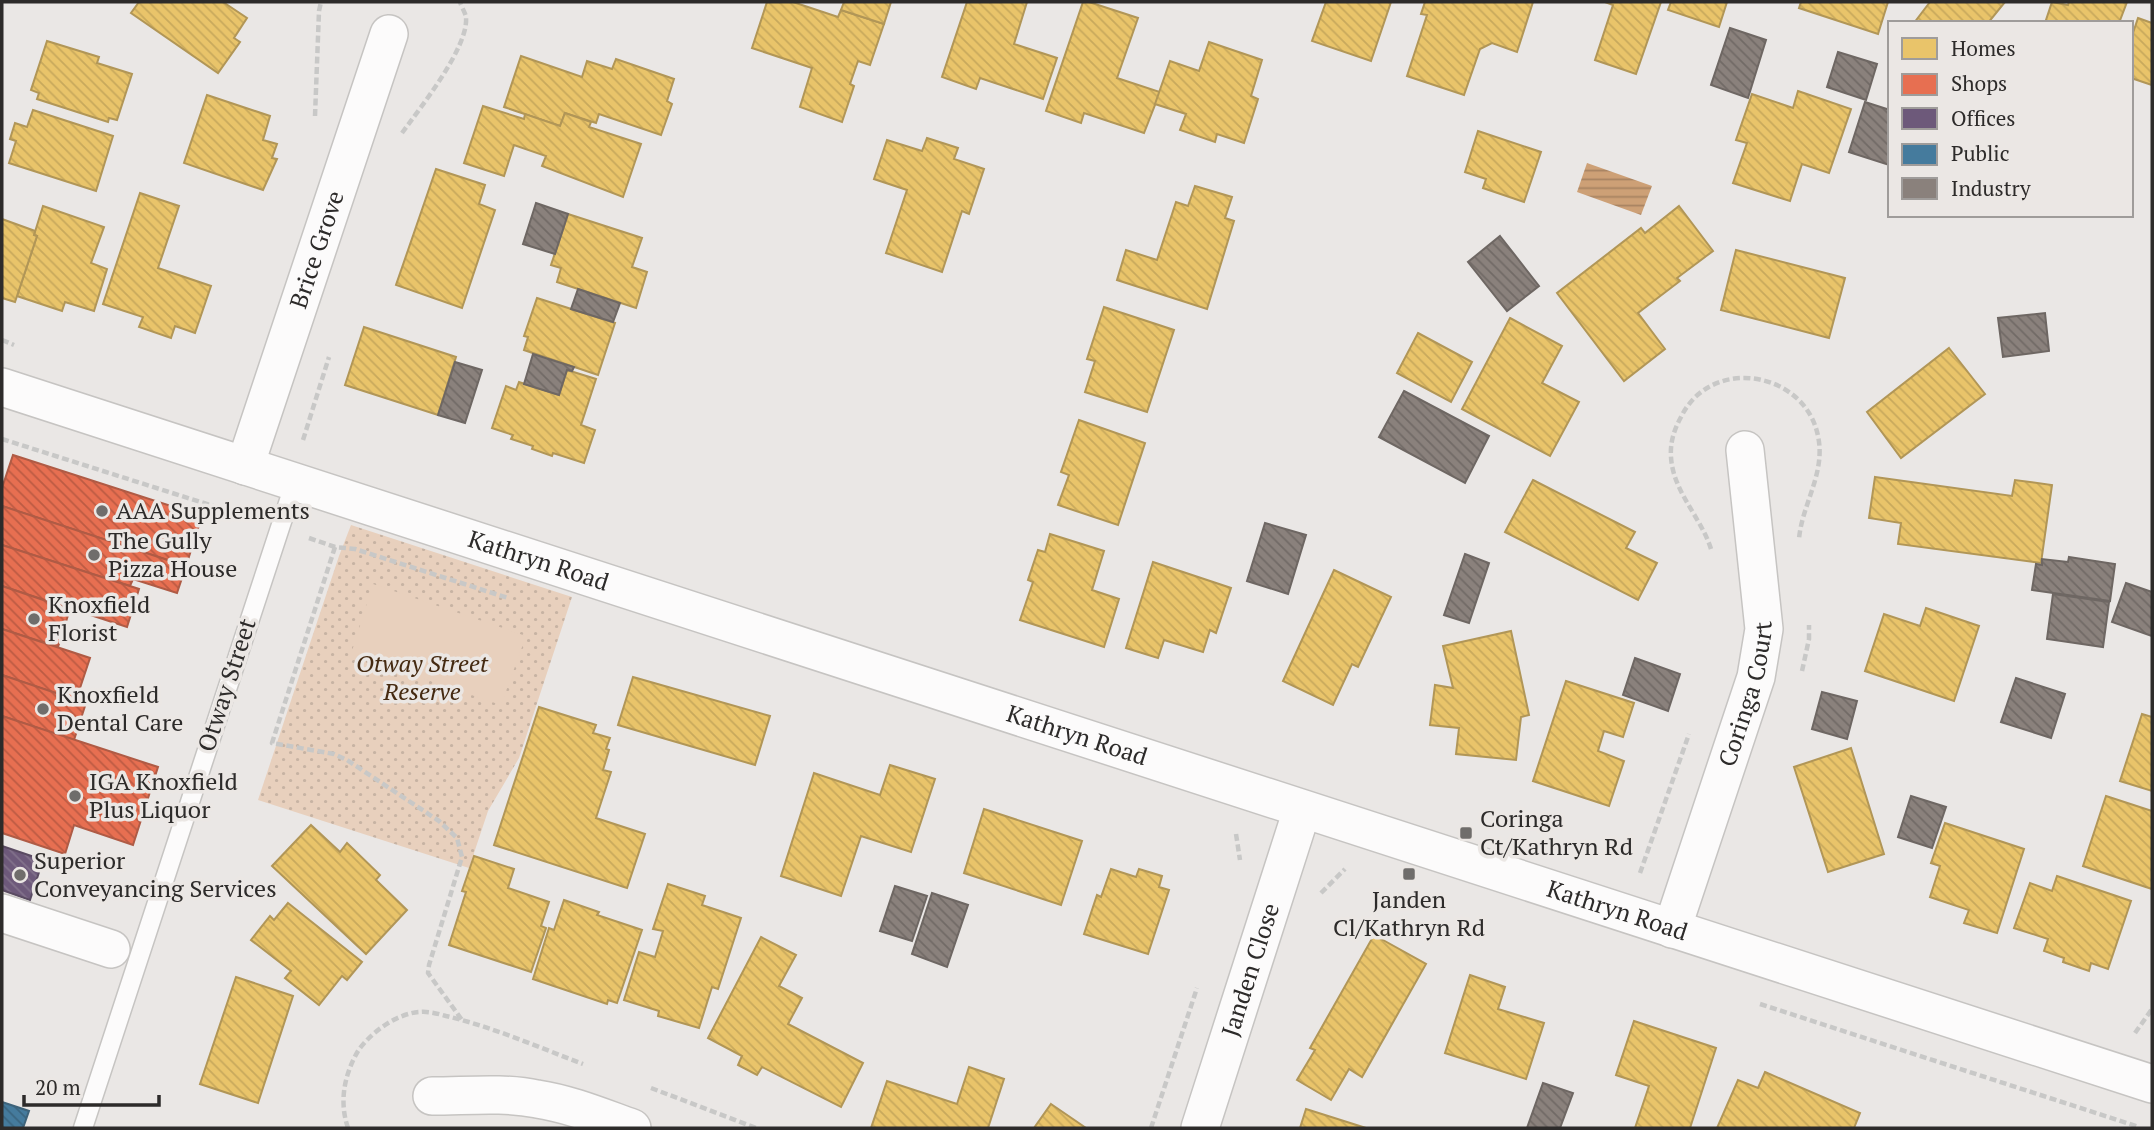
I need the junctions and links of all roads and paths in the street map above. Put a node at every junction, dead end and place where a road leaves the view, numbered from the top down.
1 (321, 2) edge
2 (460, 2) edge
3 (389, 34) dead end
4 (312, 128) dead end
5 (397, 143) dead end
6 (332, 348) dead end
7 (2, 387) edge
8 (2, 439) edge
9 (303, 440) dead end
10 (1745, 450) dead end
11 (245, 466) junction
12 (295, 482) junction
13 (253, 519) dead end
14 (335, 547) dead end
15 (1302, 810) junction
16 (1236, 834) dead end
17 (1236, 872) dead end
18 (2, 913) edge
19 (1672, 929) junction
20 (111, 950) dead end
21 (1198, 987) dead end
22 (2152, 1009) edge
23 (462, 1020) dead end
24 (2135, 1033) dead end
25 (2152, 1084) edge
26 (432, 1096) dead end
27 (83, 1128) edge
28 (632, 1128) edge
29 (1151, 1128) edge
30 (1200, 1128) edge

1 - 4 path
2 - 5 path
3 - 11 street, Brice Grove
6 - 9 path
7 - 11 street, Kathryn Road
8 - 13 path
10 - 19 street, Coringa Court
11 - 12 street, Kathryn Road
12 - 15 street, Kathryn Road
12 - 27 lane, Otway Street
14 - 23 path
15 - 19 street, Kathryn Road
15 - 30 street, Janden Close
16 - 17 path
18 - 20 street
19 - 25 street, Kathryn Road
21 - 29 path
22 - 24 path
26 - 28 street

